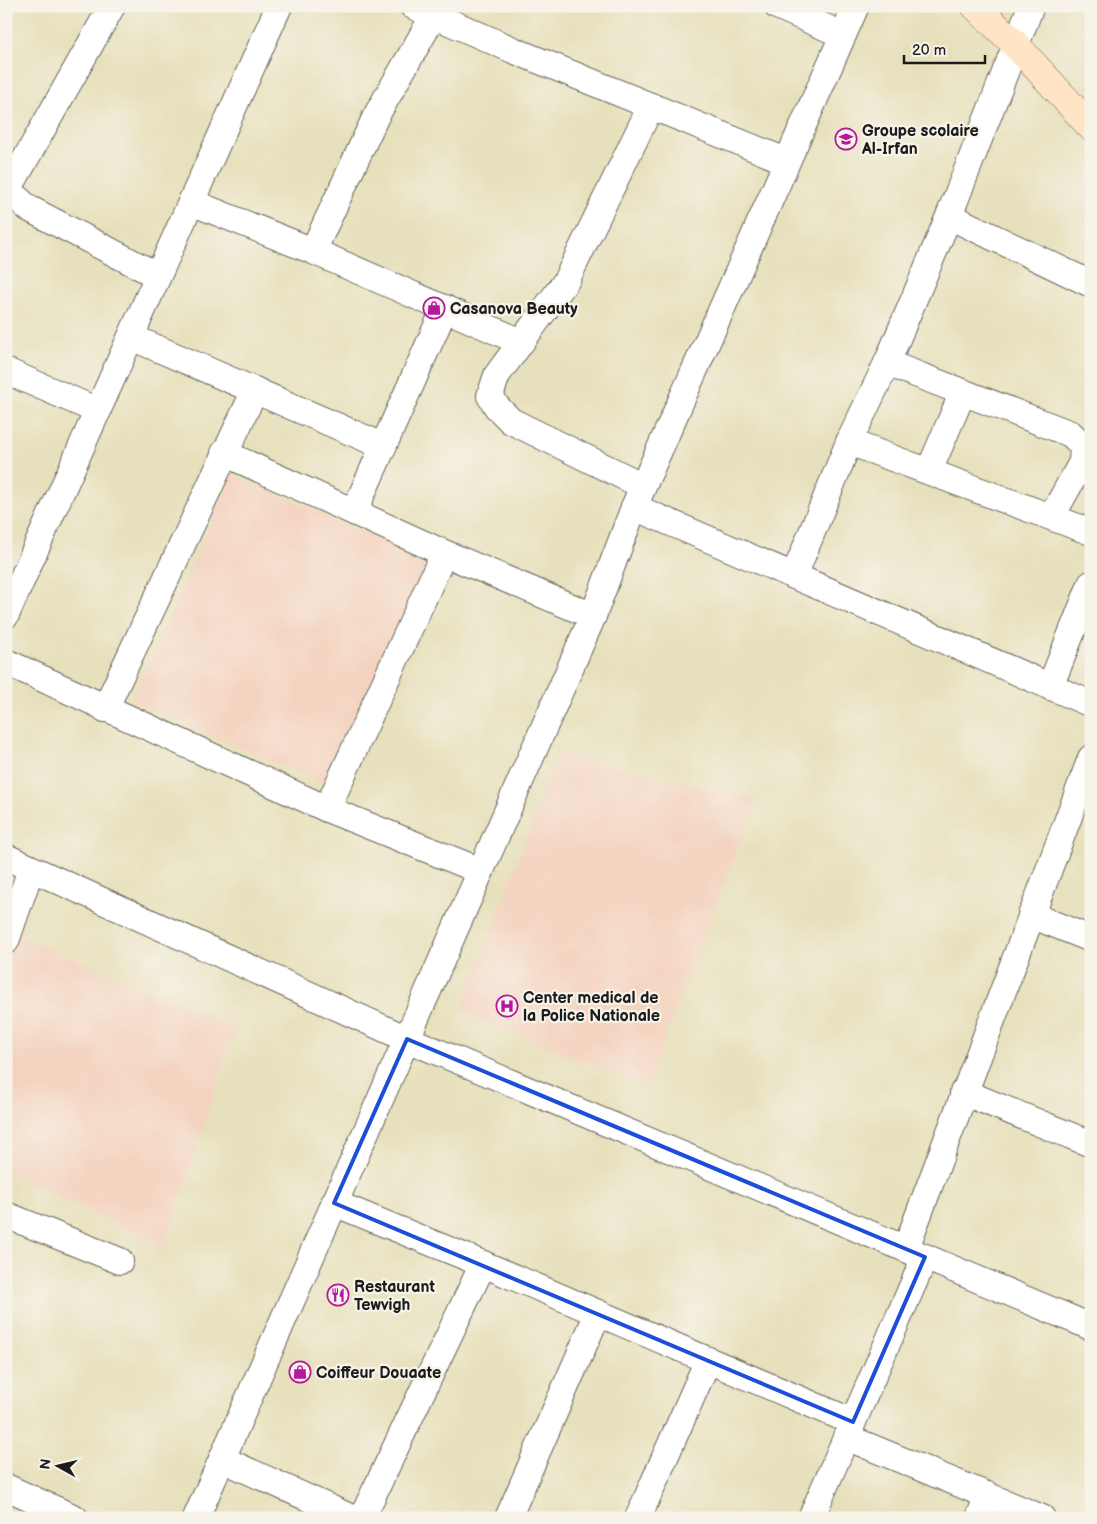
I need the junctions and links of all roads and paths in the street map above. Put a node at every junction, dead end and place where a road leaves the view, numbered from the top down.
1 (112, 6) edge
2 (279, 6) edge
3 (777, 6) edge
4 (856, 6) edge
5 (975, 6) edge
6 (1031, 6) edge
7 (424, 11) edge
8 (843, 35) junction
9 (1015, 44) junction
10 (651, 106) junction
11 (1089, 124) edge
12 (786, 161) junction
13 (7, 189) edge
14 (191, 202) junction
15 (949, 216) junction
16 (313, 251) junction
17 (158, 276) junction
18 (1091, 284) edge
19 (445, 308) junction
20 (131, 337) junction
21 (521, 342) junction
22 (887, 363) junction
23 (6, 371) edge
24 (255, 390) junction
25 (963, 392) junction
26 (98, 411) junction
27 (849, 442) junction
28 (383, 446) junction
29 (224, 453) junction
30 (929, 471) junction
31 (639, 497) junction
32 (354, 512) junction
33 (1052, 516) junction
34 (1091, 532) edge
35 (444, 553) junction
36 (794, 576) junction
37 (1091, 584) edge
38 (6, 615) edge
39 (593, 616) junction
40 (6, 662) edge
41 (1050, 687) junction
42 (1091, 704) edge
43 (105, 709) junction
44 (1091, 758) edge
45 (327, 810) junction
46 (6, 857) edge
47 (31, 868) junction
48 (481, 871) junction
49 (1032, 915) junction
50 (1091, 938) edge
51 (6, 940) edge
52 (407, 1039) junction
53 (963, 1092) junction
54 (1091, 1144) edge
55 (334, 1204) junction
56 (6, 1215) edge
57 (916, 1252) junction
58 (120, 1261) dead end
59 (483, 1264) junction
60 (598, 1313) junction
61 (1091, 1327) edge
62 (708, 1360) junction
63 (849, 1429) junction
64 (222, 1459) junction
65 (6, 1487) edge
66 (983, 1506) edge
67 (75, 1518) edge
68 (196, 1518) edge
69 (352, 1518) edge
70 (362, 1518) edge
71 (508, 1518) edge
72 (638, 1518) edge
73 (811, 1518) edge
74 (1042, 1518) edge

1 - 13 street
2 - 14 street
3 - 8 street
4 - 8 street
5 - 9 street
6 - 9 street
7 - 10 street
7 - 16 street
8 - 12 street
9 - 11 street
9 - 15 street
10 - 12 street
10 - 21 street
12 - 31 street
13 - 17 street
14 - 16 street
14 - 17 street
15 - 18 street
15 - 22 street
16 - 19 street
17 - 20 street
19 - 21 street
19 - 28 street
20 - 24 street
20 - 26 street
21 - 31 street
22 - 25 street
22 - 27 street
23 - 26 street
24 - 28 street
24 - 29 street
25 - 30 street
25 - 33 street
26 - 38 street
27 - 30 street
27 - 36 street
28 - 32 street
29 - 32 street
29 - 43 street
30 - 33 street
31 - 36 street
31 - 39 street
32 - 35 street
33 - 34 street
35 - 39 street
35 - 45 street
36 - 41 street
37 - 41 street
39 - 48 street
40 - 43 street
41 - 42 street
43 - 45 street
44 - 49 street
45 - 48 street
46 - 47 street
47 - 51 street
47 - 52 street
48 - 52 street
49 - 50 street
49 - 53 street
52 - 55 street
52 - 57 street
53 - 54 street
53 - 57 street
55 - 59 street
55 - 64 street
56 - 58 street
57 - 61 street
57 - 63 street
59 - 60 street
59 - 70 street
60 - 62 street
60 - 71 street
62 - 63 street
62 - 72 street
63 - 66 street
63 - 73 street
64 - 68 street
64 - 69 street
65 - 67 street
66 - 74 street

